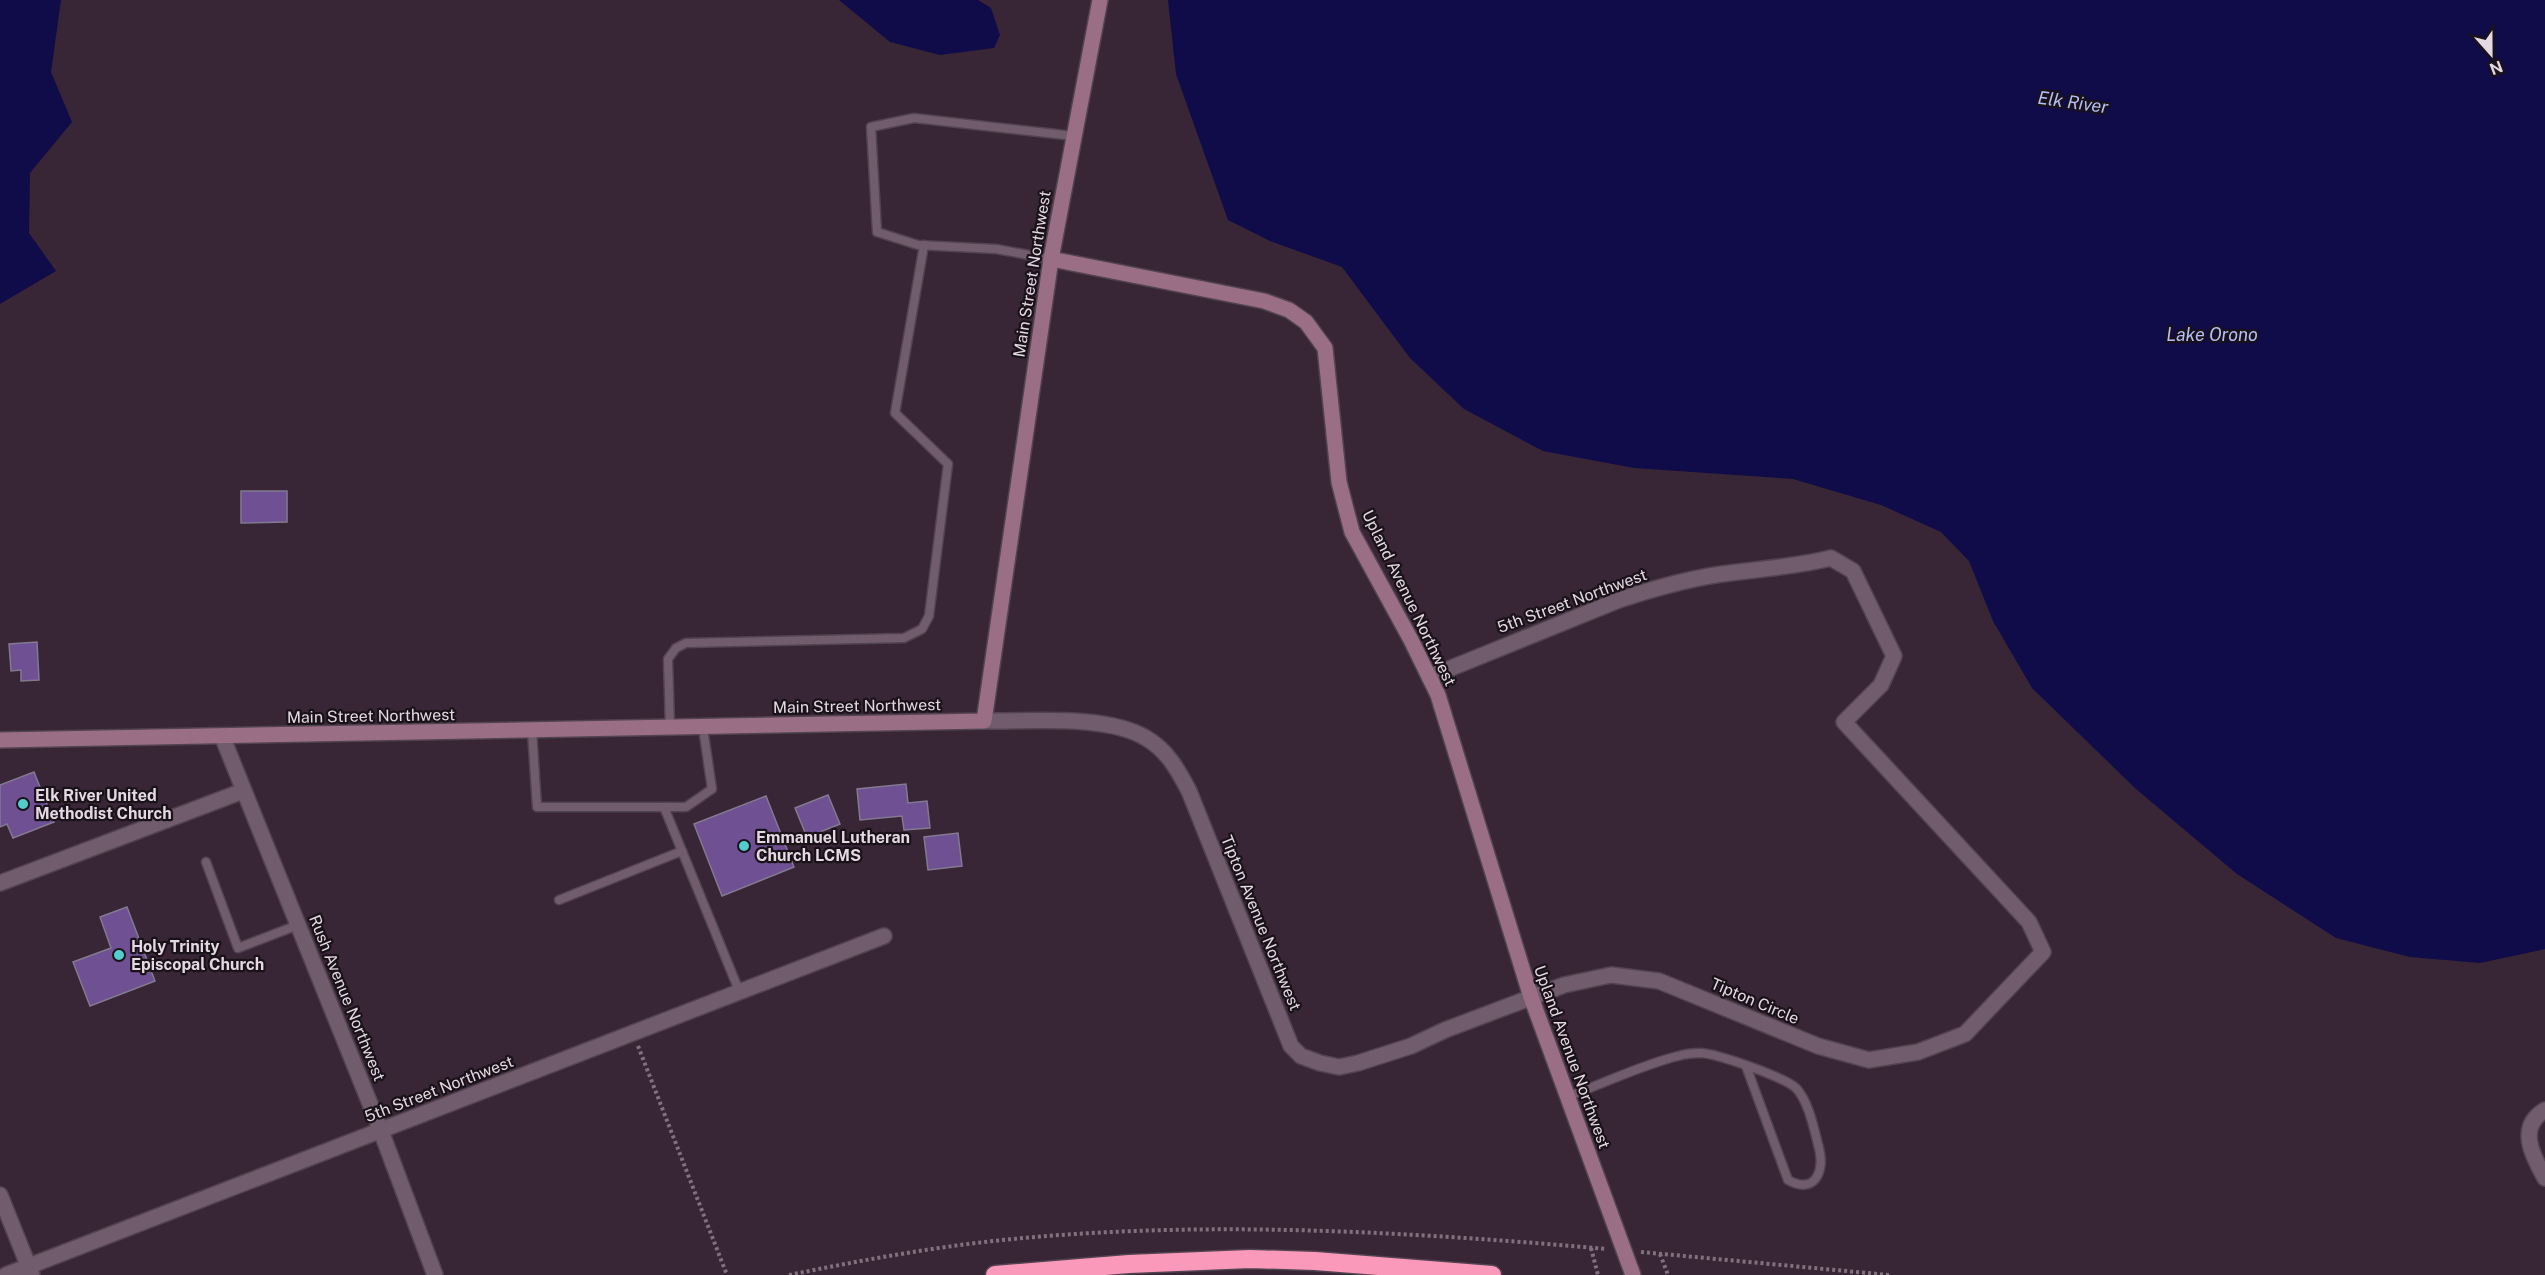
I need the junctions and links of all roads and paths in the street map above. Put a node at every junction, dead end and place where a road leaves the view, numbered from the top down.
1 (1100, 0) edge
2 (1074, 136) junction
3 (924, 245) junction
4 (1051, 259) junction
5 (1429, 676) junction
6 (984, 721) junction
7 (670, 728) junction
8 (703, 728) junction
9 (532, 731) junction
10 (222, 736) junction
11 (0, 740) edge
12 (243, 790) junction
13 (664, 807) junction
14 (682, 851) junction
15 (206, 862) dead end
16 (0, 883) edge
17 (559, 900) dead end
18 (298, 926) junction
19 (884, 936) dead end
20 (740, 993) junction
21 (1531, 997) junction
22 (634, 1035) junction
23 (1965, 1035) joint
24 (1746, 1066) junction
25 (1566, 1097) junction
26 (2545, 1110) edge
27 (381, 1131) junction
28 (2545, 1178) edge
29 (0, 1195) edge
30 (31, 1271) edge
31 (6, 1275) edge
32 (435, 1275) edge
33 (727, 1275) edge
34 (789, 1275) edge
35 (994, 1275) edge
36 (1492, 1275) edge
37 (1598, 1275) edge
38 (1633, 1275) edge
39 (1668, 1275) edge
40 (1888, 1275) edge

1 - 2 street, Main Street Northwest
2 - 3 lane
2 - 4 street, Main Street Northwest
3 - 4 lane
3 - 7 lane
4 - 5 street, Upland Avenue Northwest
4 - 6 street, Main Street Northwest
5 - 21 street, Upland Avenue Northwest
5 - 23 street, 5th Street Northwest
6 - 8 street, Main Street Northwest
6 - 21 street, Tipton Avenue Northwest
7 - 8 street, Main Street Northwest
7 - 9 street, Main Street Northwest
8 - 13 lane
9 - 10 street, Main Street Northwest
9 - 13 lane
10 - 11 street, Main Street Northwest
10 - 12 street, Rush Avenue Northwest
12 - 16 street
12 - 18 street, Rush Avenue Northwest
13 - 14 lane
14 - 17 lane
14 - 20 lane
15 - 18 lane
18 - 27 street, Rush Avenue Northwest
19 - 20 street, 5th Street Northwest
20 - 22 street, 5th Street Northwest
21 - 23 street, Tipton Circle
21 - 25 street, Upland Avenue Northwest
22 - 27 street, 5th Street Northwest
22 - 33 path
24 - 24 lane
24 - 25 lane
25 - 38 street, Upland Avenue Northwest
26 - 28 street
27 - 30 street, 5th Street Northwest
27 - 32 street, Rush Avenue Northwest
29 - 30 street
30 - 31 street, 5th Street Northwest
34 - 37 path
35 - 36 highway
39 - 40 path

